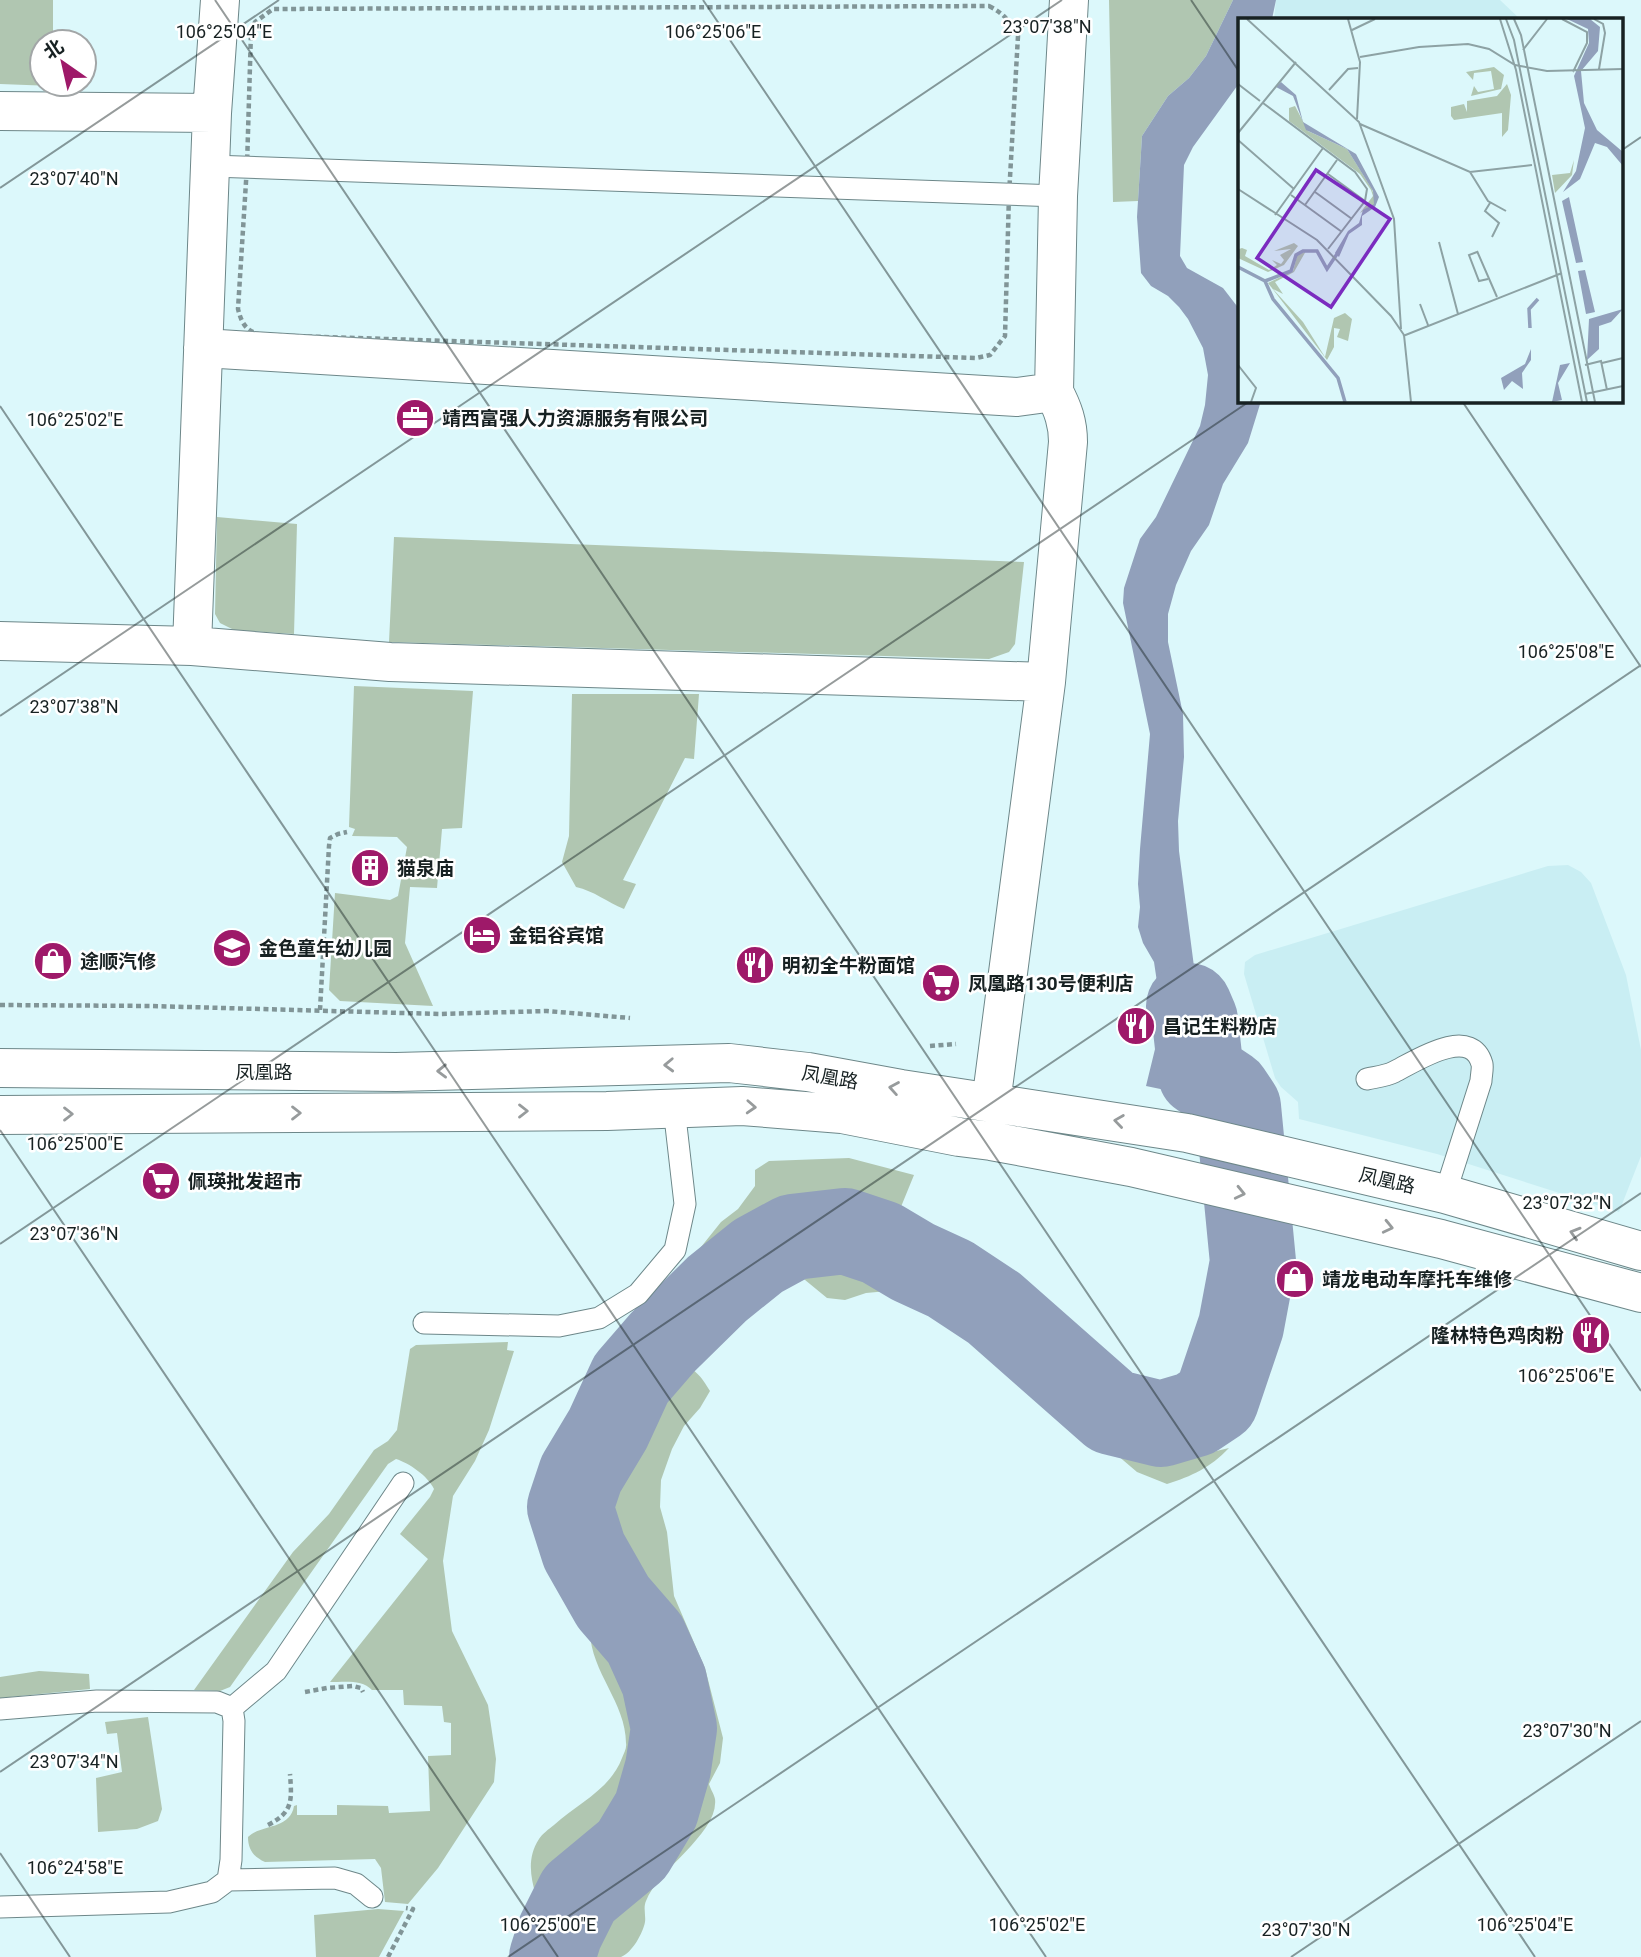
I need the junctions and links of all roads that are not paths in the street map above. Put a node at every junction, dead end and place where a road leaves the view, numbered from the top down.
1 (220, 0) edge
2 (1069, 0) edge
3 (0, 111) edge
4 (212, 113) junction
5 (211, 166) junction
6 (1058, 196) junction
7 (203, 348) junction
8 (1054, 392) junction
9 (0, 641) edge
10 (192, 646) junction
11 (1046, 682) junction
12 (0, 1068) edge
13 (1367, 1079) dead end
14 (991, 1103) junction
15 (674, 1108) junction
16 (0, 1115) edge
17 (1445, 1194) junction
18 (1641, 1251) edge
19 (1641, 1293) edge
20 (424, 1323) dead end
21 (403, 1483) dead end
22 (232, 1708) junction
23 (0, 1709) edge
24 (228, 1880) junction
25 (372, 1897) dead end
26 (0, 1907) edge

1 - 4 street
2 - 6 street
3 - 4 street
4 - 5 street
5 - 6 lane
5 - 7 street
6 - 8 street
7 - 8 street
7 - 10 street
8 - 11 street
9 - 10 street
10 - 11 street
11 - 14 street
14 -> 12 street, 凤凰路
13 - 17 lane
17 -> 14 street, 凤凰路
16 -> 15 street, 凤凰路
15 -> 19 street, 凤凰路
15 - 20 lane
18 -> 17 street, 凤凰路
21 - 22 lane
22 - 23 lane
22 - 24 lane
24 - 25 lane
24 - 26 lane

